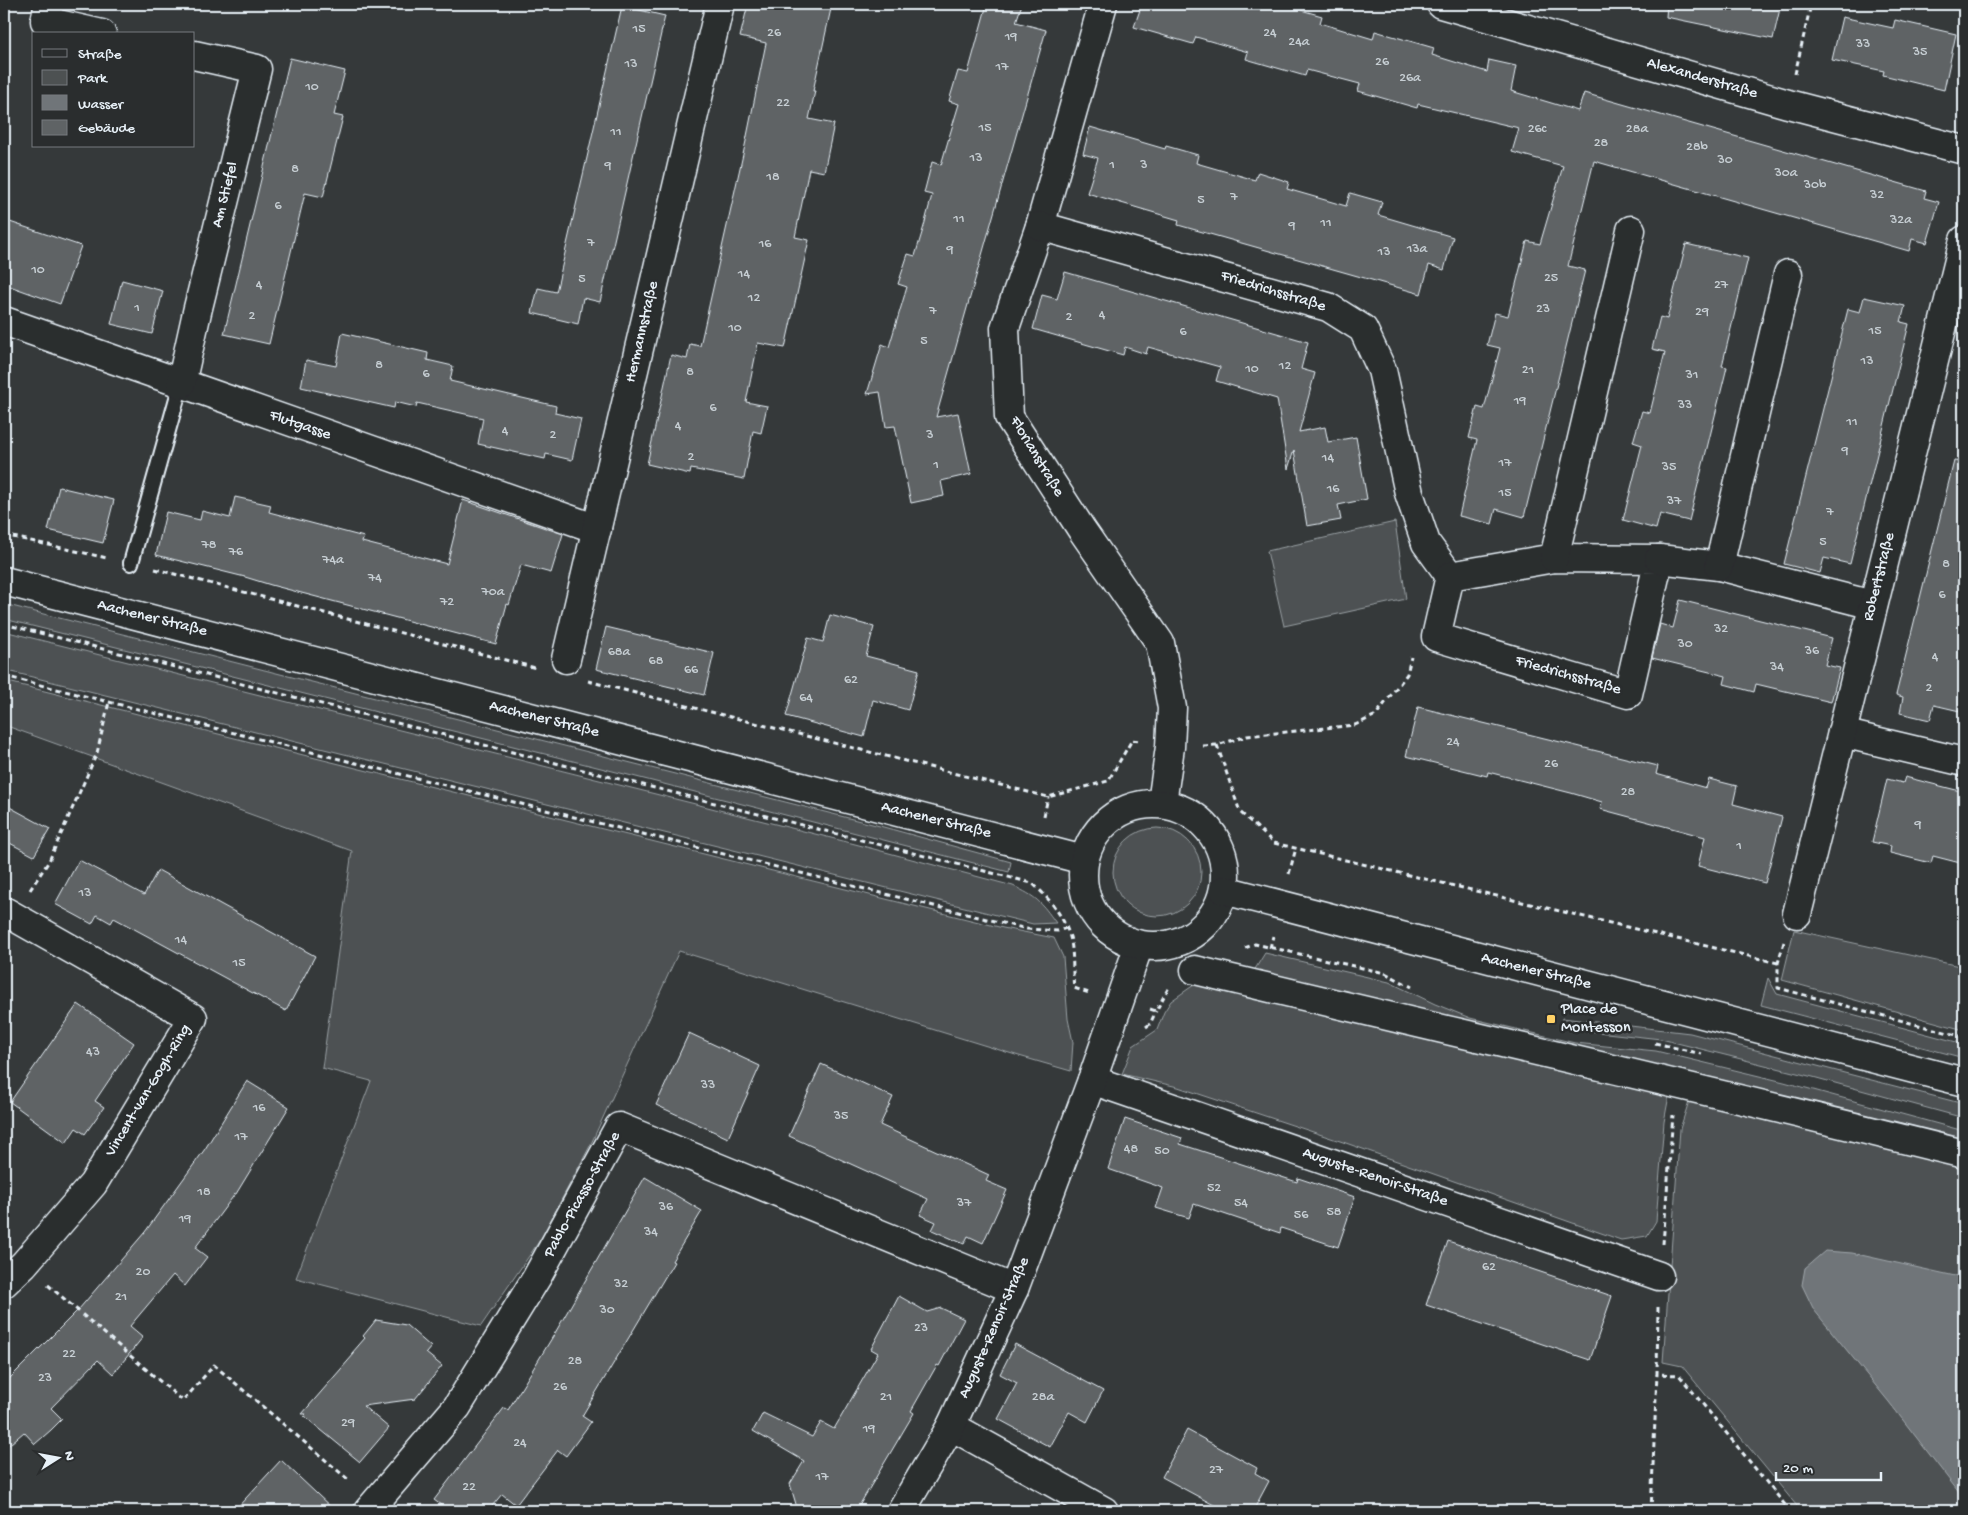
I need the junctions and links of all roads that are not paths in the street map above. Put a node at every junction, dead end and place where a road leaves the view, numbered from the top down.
1 (49, 4) edge
2 (720, 4) edge
3 (1103, 4) edge
4 (1441, 4) edge
5 (93, 32) edge
6 (195, 55) edge
7 (1964, 150) edge
8 (1040, 226) junction
9 (1631, 230) dead end
10 (1964, 240) edge
11 (1788, 274) dead end
12 (4, 322) edge
13 (181, 384) junction
14 (597, 529) junction
15 (1554, 558) junction
16 (1659, 560) junction
17 (131, 563) road end
18 (1719, 566) junction
19 (1450, 576) junction
20 (4, 581) edge
21 (1873, 605) junction
22 (564, 669) road end
23 (1842, 733) junction
24 (1964, 762) edge
25 (1162, 804) junction
26 (1084, 860) junction
27 (1224, 890) junction
28 (9, 914) edge
29 (1797, 914) dead end
30 (1139, 945) junction
31 (1195, 970) dead end
32 (1092, 1080) junction
33 (1964, 1082) edge
34 (1964, 1154) edge
35 (1659, 1276) road end
36 (4, 1283) edge
37 (1014, 1289) junction
38 (951, 1426) junction
39 (371, 1508) edge
40 (901, 1511) edge
41 (1104, 1511) edge

1 - 5 street
2 - 14 street, Hermannstraße
3 - 8 street, Florianstraße
4 - 7 street, Alexanderstraße
6 - 13 street, Am Stiefel
8 - 19 street, Friedrichsstraße
8 - 25 street, Florianstraße
9 - 15 street
10 - 21 street, Robertstraße
11 - 18 street
12 - 13 street, Flutgasse
13 - 14 street, Flutgasse
13 - 17 lane
14 - 22 street, Hermannstraße
15 - 16 street
15 - 19 street
16 - 18 street
16 - 19 street, Friedrichsstraße
18 - 21 street
20 - 26 street, Aachener Straße
21 - 23 street, Robertstraße
23 - 24 street
23 - 29 street, Robertstraße
25 - 26 street
25 - 27 street
26 - 30 street
27 - 30 street
27 - 33 street, Aachener Straße
28 - 36 street, Vincent-van-Gogh-Ring
30 - 32 street, Auguste-Renoir-Straße
31 - 34 street
32 - 35 street, Auguste-Renoir-Straße
32 - 37 street, Auguste-Renoir-Straße
37 - 38 street, Auguste-Renoir-Straße
37 - 39 street, Pablo-Picasso-Straße
38 - 40 street, Auguste-Renoir-Straße
38 - 41 street

